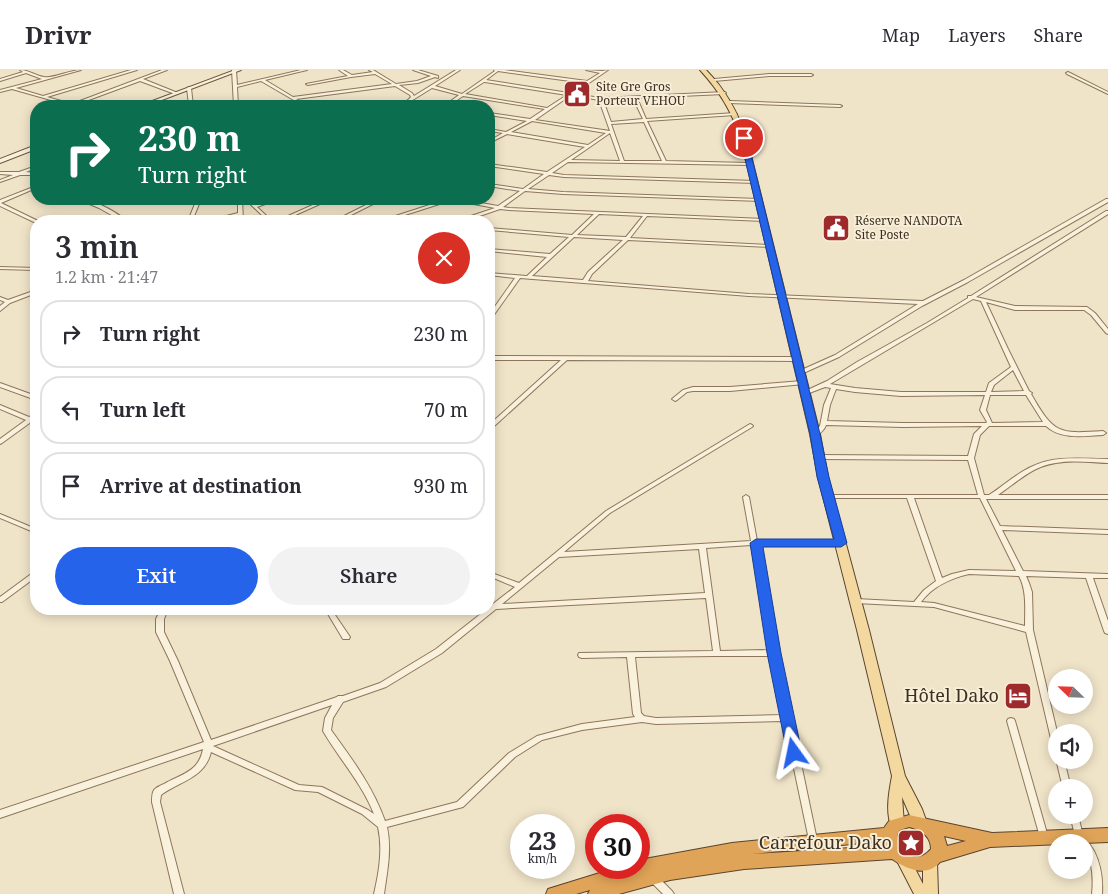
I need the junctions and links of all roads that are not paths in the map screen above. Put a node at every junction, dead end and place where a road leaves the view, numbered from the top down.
1 (79, 70) edge
2 (135, 70) edge
3 (165, 70) edge
4 (305, 70) edge
5 (341, 70) edge
6 (414, 70) edge
7 (458, 70) edge
8 (497, 70) edge
9 (588, 70) edge
10 (703, 70) edge
11 (23, 71) edge
12 (236, 71) edge
13 (374, 71) edge
14 (604, 71) edge
15 (1068, 73) dead end
16 (811, 75) dead end
17 (350, 76) junction
18 (436, 76) junction
19 (45, 79) junction
20 (139, 79) junction
21 (446, 79) junction
22 (0, 80) edge
23 (262, 80) junction
24 (484, 80) junction
25 (714, 80) junction
26 (587, 82) junction
27 (308, 84) dead end
28 (397, 85) junction
29 (235, 86) junction
30 (433, 87) junction
31 (12, 88) junction
32 (189, 88) junction
33 (0, 91) edge
34 (1108, 92) edge
35 (176, 93) junction
36 (724, 93) junction
37 (463, 95) junction
38 (570, 95) junction
39 (43, 96) junction
40 (294, 98) junction
41 (635, 98) junction
42 (601, 99) junction
43 (56, 100) edge
44 (85, 100) edge
45 (158, 100) edge
46 (190, 100) edge
47 (236, 100) edge
48 (297, 100) edge
49 (411, 100) edge
50 (412, 100) edge
51 (455, 100) edge
52 (494, 100) edge
53 (495, 100) edge
54 (730, 102) junction
55 (840, 106) dead end
56 (550, 109) junction
57 (735, 114) junction
58 (495, 115) edge
59 (645, 120) junction
60 (530, 121) junction
61 (609, 123) junction
62 (495, 131) edge
63 (610, 132) junction
64 (506, 133) junction
65 (495, 139) edge
66 (588, 146) junction
67 (30, 149) edge
68 (0, 161) edge
69 (566, 161) junction
70 (622, 161) junction
71 (664, 162) junction
72 (749, 164) junction
73 (495, 166) edge
74 (30, 169) edge
75 (0, 173) edge
76 (19, 174) junction
77 (30, 174) edge
78 (547, 174) junction
79 (0, 181) edge
80 (755, 182) junction
81 (495, 186) edge
82 (30, 190) edge
83 (524, 190) junction
84 (759, 200) junction
85 (1108, 200) edge
86 (0, 203) edge
87 (96, 205) edge
88 (240, 205) edge
89 (315, 205) edge
90 (369, 205) edge
91 (433, 205) edge
92 (483, 205) edge
93 (255, 206) edge
94 (498, 208) junction
95 (1108, 212) edge
96 (598, 213) junction
97 (241, 214) joint
98 (115, 215) edge
99 (237, 215) edge
100 (264, 215) edge
101 (293, 215) edge
102 (348, 215) edge
103 (401, 215) edge
104 (478, 215) edge
105 (646, 215) junction
106 (30, 219) edge
107 (764, 220) junction
108 (495, 230) edge
109 (572, 236) junction
110 (627, 238) junction
111 (769, 246) junction
112 (495, 251) edge
113 (551, 256) junction
114 (0, 268) edge
115 (30, 269) edge
116 (495, 274) edge
117 (518, 276) junction
118 (528, 277) junction
119 (585, 282) junction
120 (30, 293) edge
121 (783, 296) junction
122 (970, 297) junction
123 (0, 298) edge
124 (983, 301) junction
125 (8, 302) junction
126 (924, 303) junction
127 (0, 309) edge
128 (495, 309) edge
129 (1108, 332) edge
130 (495, 358) edge
131 (566, 358) junction
132 (796, 359) junction
133 (1014, 367) junction
134 (799, 373) junction
135 (802, 383) junction
136 (0, 385) edge
137 (825, 385) junction
138 (834, 387) junction
139 (804, 393) junction
140 (1029, 393) junction
141 (988, 394) junction
142 (30, 396) edge
143 (675, 399) dead end
144 (0, 407) edge
145 (30, 420) edge
146 (30, 423) edge
147 (495, 423) edge
148 (824, 423) junction
149 (1046, 424) junction
150 (986, 425) junction
151 (750, 426) dead end
152 (1103, 433) dead end
153 (815, 434) junction
154 (0, 442) edge
155 (819, 457) junction
156 (971, 458) junction
157 (1108, 461) edge
158 (828, 496) junction
159 (746, 497) dead end
160 (910, 497) junction
161 (986, 497) junction
162 (1108, 497) edge
163 (0, 516) edge
164 (30, 528) edge
165 (999, 528) junction
166 (1108, 532) edge
167 (756, 543) junction
168 (841, 543) junction
169 (702, 546) junction
170 (556, 555) junction
171 (1020, 574) junction
172 (495, 576) edge
173 (1090, 576) junction
174 (1108, 576) edge
175 (30, 578) edge
176 (940, 582) junction
177 (520, 586) junction
178 (709, 594) junction
179 (0, 600) edge
180 (856, 601) junction
181 (917, 603) junction
182 (495, 606) edge
183 (495, 607) edge
184 (162, 615) edge
185 (332, 615) edge
186 (484, 615) edge
187 (1029, 630) junction
188 (1108, 630) edge
189 (346, 637) dead end
190 (774, 653) junction
191 (717, 654) junction
192 (582, 655) dead end
193 (631, 655) junction
194 (341, 698) junction
195 (787, 718) junction
196 (642, 719) junction
197 (1011, 721) dead end
198 (1051, 724) edge
199 (208, 745) junction
200 (898, 776) junction
201 (0, 814) edge
202 (382, 824) junction
203 (922, 825) junction
204 (893, 829) junction
205 (1108, 835) edge
206 (1044, 837) junction
207 (1048, 837) edge
208 (1093, 838) edge
209 (813, 840) junction
210 (990, 840) junction
211 (899, 855) junction
212 (933, 859) junction
213 (1093, 860) edge
214 (650, 864) edge
215 (652, 877) junction
216 (600, 879) edge
217 (179, 894) edge
218 (379, 894) edge
219 (554, 894) edge
220 (596, 894) edge
221 (669, 894) edge
222 (921, 894) edge
223 (931, 894) edge
224 (1097, 894) edge

1 - 19 street
2 - 39 street
3 - 20 street
4 - 23 street
5 - 17 street
6 - 18 street
7 - 21 street
8 - 24 street
8 - 26 street
9 - 14 street
10 - 25 main road
11 - 19 street
11 - 22 street
12 - 29 street
12 - 32 street
13 - 17 street
13 - 28 street
14 - 26 street
15 - 34 street
16 - 25 street
17 - 27 street
18 - 21 street
18 - 28 street
19 - 31 street
20 - 35 street
20 - 44 street
21 - 30 street
23 - 29 street
23 - 40 street
24 - 37 street
24 - 38 street
25 - 36 main road
26 - 38 street
28 - 40 street
28 - 49 street
29 - 47 street
30 - 37 street
30 - 50 street
31 - 33 street
31 - 39 street
32 - 35 street
32 - 46 street
35 - 45 street
36 - 41 street
36 - 54 main road
37 - 51 street
37 - 52 street
38 - 42 street
38 - 56 street
39 - 43 street
40 - 48 street
41 - 42 street
41 - 59 street
42 - 61 street
53 - 56 street
54 - 55 street
54 - 57 main road
56 - 60 street
57 - 59 street
57 - 72 main road
58 - 60 street
59 - 61 street
59 - 71 street
60 - 63 street
60 - 64 street
61 - 63 street
62 - 64 street
63 - 66 street
63 - 70 street
64 - 65 street
64 - 66 street
66 - 69 street
67 - 68 street
69 - 70 street
69 - 78 street
70 - 71 street
71 - 72 street
72 - 80 main road
73 - 78 street
74 - 76 street
75 - 76 street
76 - 77 street
76 - 79 street
78 - 80 street
78 - 83 street
80 - 84 main road
81 - 83 street
82 - 86 street
83 - 84 street
83 - 94 street
84 - 107 main road
85 - 126 street
86 - 106 street
87 - 98 street
88 - 97 street
89 - 101 street
90 - 102 street
91 - 103 street
92 - 94 street
93 - 100 street
94 - 96 street
94 - 104 street
95 - 122 street
96 - 105 street
96 - 109 street
97 - 99 street
105 - 107 street
105 - 110 street
107 - 111 main road
108 - 109 street
109 - 110 street
109 - 113 street
110 - 111 street
110 - 119 street
111 - 121 main road
112 - 113 street
113 - 118 street
114 - 115 street
116 - 117 street
117 - 118 street
117 - 128 street
118 - 119 street
119 - 121 street
120 - 125 street
121 - 126 street
121 - 132 main road
122 - 124 street
122 - 137 street
123 - 125 street
124 - 129 street
124 - 133 street
125 - 127 street
126 - 134 street
130 - 131 street
131 - 132 street
131 - 147 street
132 - 134 main road
133 - 140 street
133 - 141 street
134 - 135 main road
135 - 139 main road
135 - 143 street
136 - 142 street
137 - 138 street
137 - 139 street
138 - 141 street
138 - 148 street
139 - 153 main road
140 - 141 street
140 - 149 street
141 - 150 street
144 - 145 street
146 - 154 street
148 - 150 street
148 - 153 street
149 - 150 street
149 - 152 street
150 - 156 street
151 - 170 street
153 - 155 main road
155 - 156 street
155 - 158 main road
156 - 161 street
157 - 161 street
158 - 160 street
158 - 168 main road
159 - 167 street
160 - 161 street
160 - 176 street
161 - 162 street
161 - 165 street
163 - 164 street
165 - 166 street
165 - 171 street
167 - 168 street
167 - 169 street
167 - 190 street
168 - 180 main road
169 - 170 street
169 - 178 street
170 - 177 street
171 - 173 street
171 - 176 street
171 - 187 street
172 - 177 street
173 - 174 street
173 - 188 street
175 - 179 street
176 - 181 street
177 - 182 street
178 - 183 street
178 - 191 street
180 - 181 street
180 - 200 main road
181 - 187 street
184 - 199 street
185 - 189 street
186 - 194 street
187 - 198 street
190 - 191 street
190 - 195 street
191 - 193 street
192 - 193 street
193 - 196 street
194 - 199 street
194 - 202 street
195 - 196 street
195 - 209 street
196 - 202 street
197 - 206 street
199 - 201 street
199 - 202 street
199 - 217 street
200 - 203 main road
200 - 204 main road
202 - 218 street
203 - 204 highway
203 - 210 highway
203 - 212 highway
204 - 209 highway
204 - 211 highway
205 - 208 highway
206 - 207 highway
206 - 210 highway
209 - 214 highway
210 - 212 highway
211 - 212 highway
211 - 215 highway
211 - 222 main road
212 - 223 main road
213 - 224 street
215 - 220 highway
215 - 221 street
216 - 219 highway

